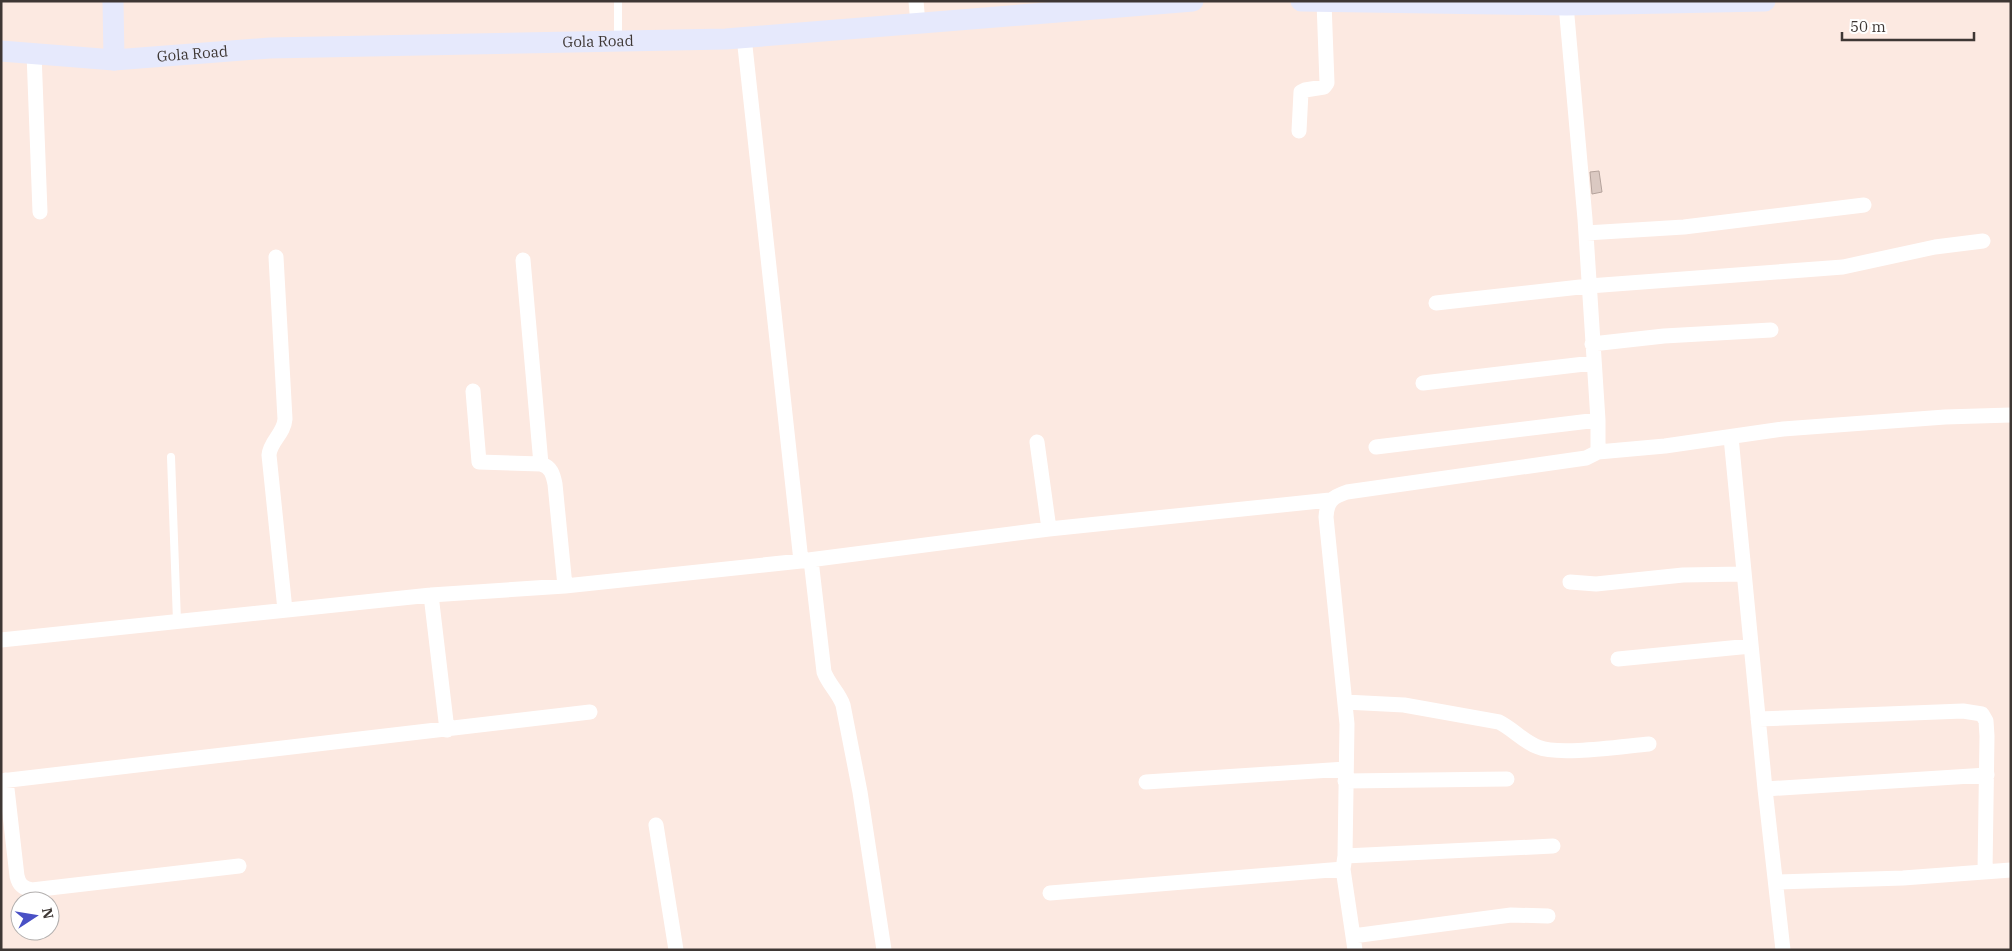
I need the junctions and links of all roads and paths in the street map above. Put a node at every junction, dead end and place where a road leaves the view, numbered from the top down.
1 (113, 1) edge
2 (618, 1) edge
3 (916, 1) edge
4 (1193, 1) edge
5 (1300, 1) edge
6 (1765, 1) edge
7 (1324, 2) edge
8 (1566, 5) junction
9 (918, 24) junction
10 (744, 38) junction
11 (618, 42) junction
12 (1, 51) edge
13 (34, 53) junction
14 (114, 60) junction
15 (1299, 131) dead end
16 (1864, 205) dead end
17 (40, 212) dead end
18 (1586, 232) junction
19 (1983, 241) dead end
20 (276, 257) dead end
21 (523, 260) dead end
22 (1589, 286) junction
23 (1436, 303) dead end
24 (1771, 330) dead end
25 (1592, 344) junction
26 (1593, 363) junction
27 (1423, 383) dead end
28 (473, 391) dead end
29 (2011, 415) edge
30 (1598, 420) junction
31 (1731, 437) junction
32 (1037, 442) dead end
33 (1376, 447) dead end
34 (1598, 452) junction
35 (171, 457) dead end
36 (541, 464) junction
37 (1330, 500) junction
38 (1049, 529) junction
39 (806, 560) junction
40 (1744, 574) junction
41 (1570, 582) dead end
42 (565, 586) junction
43 (431, 595) junction
44 (286, 610) junction
45 (177, 621) junction
46 (1, 640) edge
47 (1751, 646) junction
48 (1618, 659) dead end
49 (1345, 702) junction
50 (590, 712) dead end
51 (1758, 719) junction
52 (447, 730) junction
53 (1649, 744) dead end
54 (1346, 775) junction
55 (1987, 775) junction
56 (1507, 779) dead end
57 (3, 781) edge
58 (1146, 782) dead end
59 (1765, 789) junction
60 (656, 825) dead end
61 (1554, 846) dead end
62 (1344, 862) junction
63 (239, 866) dead end
64 (2011, 870) edge
65 (1985, 872) junction
66 (1776, 882) junction
67 (1050, 893) dead end
68 (1548, 916) dead end
69 (1354, 943) edge
70 (676, 950) edge
71 (884, 950) edge
72 (1783, 950) edge

1 - 14 street
2 - 11 lane
3 - 9 street
4 - 9 street, Gola Road
5 - 7 street
6 - 8 street
7 - 8 street
7 - 15 street
8 - 18 street
9 - 10 street, Gola Road
10 - 11 street, Gola Road
10 - 39 street
11 - 14 street, Gola Road
12 - 13 street, Gola Road
13 - 14 street, Gola Road
13 - 17 street
16 - 18 street
18 - 22 street
19 - 22 street
20 - 44 street
21 - 36 street
22 - 23 street
22 - 25 street
24 - 25 street
25 - 26 street
26 - 27 street
26 - 30 street
28 - 36 street
29 - 31 street
30 - 33 street
30 - 34 street
31 - 34 street
31 - 40 street
32 - 38 street
34 - 37 street
35 - 45 lane
36 - 42 street
37 - 38 street
37 - 49 street
38 - 39 street
39 - 42 street
39 - 71 street
40 - 41 street
40 - 47 street
42 - 43 street
43 - 44 street
43 - 52 street
44 - 45 street
45 - 46 street
47 - 48 street
47 - 51 street
49 - 53 street
49 - 54 street
50 - 52 street
51 - 55 street
51 - 59 street
52 - 57 street
54 - 56 street
54 - 58 street
54 - 62 street
55 - 59 street
55 - 65 street
57 - 63 street
59 - 66 street
60 - 70 street
61 - 62 street
62 - 67 street
62 - 69 street
64 - 65 street
65 - 66 street
66 - 72 street
68 - 69 street

